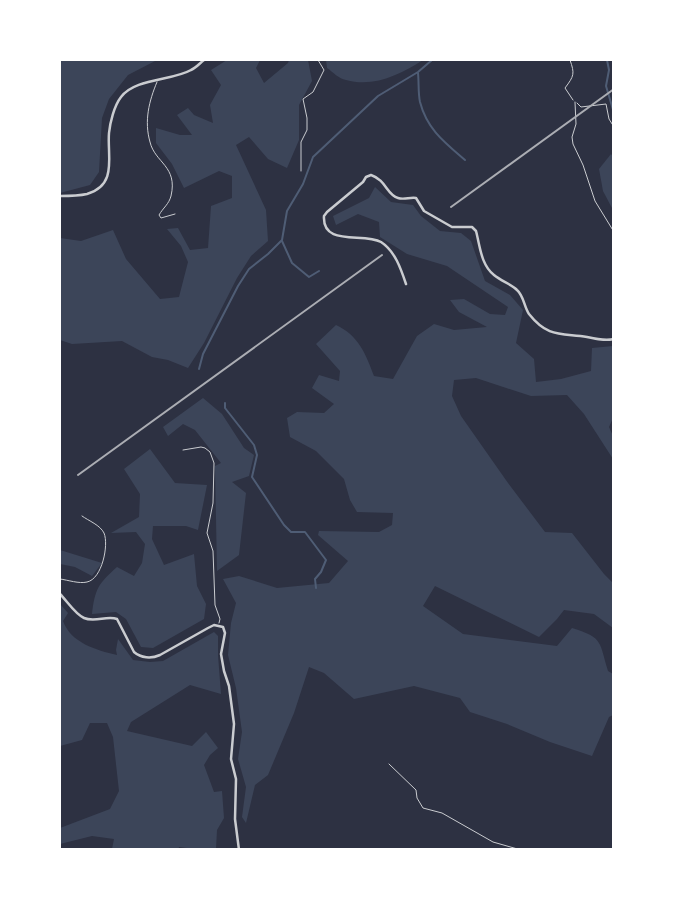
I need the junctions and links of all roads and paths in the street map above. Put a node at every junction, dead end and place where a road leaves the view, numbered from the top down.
1 (204, 60) edge
2 (318, 60) edge
3 (570, 60) edge
4 (158, 80) junction
5 (575, 102) junction
6 (614, 127) edge
7 (301, 172) dead end
8 (60, 197) edge
9 (175, 214) dead end
10 (614, 232) edge
11 (406, 284) dead end
12 (614, 339) edge
13 (183, 450) dead end
14 (82, 516) dead end
15 (60, 579) edge
16 (60, 594) edge
17 (219, 625) junction
18 (388, 764) dead end
19 (239, 849) edge
20 (521, 849) edge

1 - 4 street
2 - 7 lane
3 - 5 lane
4 - 8 street
4 - 9 lane
5 - 6 lane
5 - 10 lane
11 - 12 street
13 - 17 lane
14 - 15 lane
16 - 17 street
17 - 19 street
18 - 20 lane

